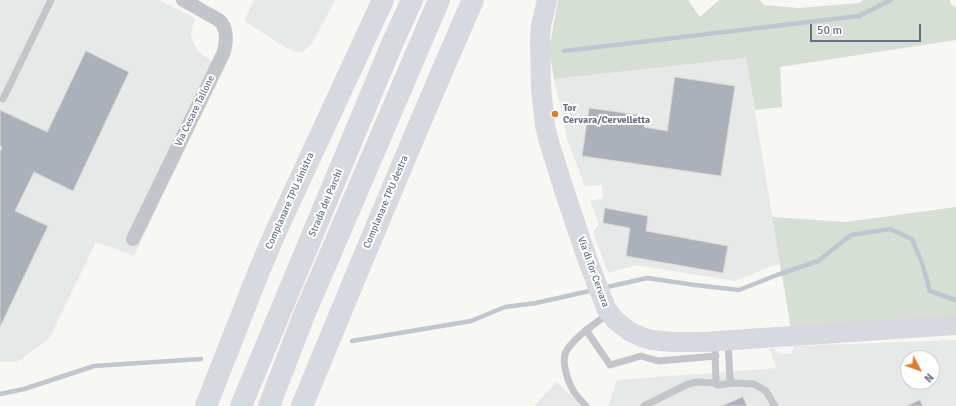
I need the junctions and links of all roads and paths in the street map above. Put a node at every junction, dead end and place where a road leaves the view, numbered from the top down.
1 (51, 0) edge
2 (183, 0) edge
3 (383, 0) edge
4 (412, 0) edge
5 (439, 0) edge
6 (473, 0) edge
7 (547, 0) edge
8 (3, 99) dead end
9 (375, 228) junction
10 (277, 229) junction
11 (133, 239) dead end
12 (608, 311) junction
13 (956, 325) edge
14 (586, 330) junction
15 (719, 346) junction
16 (714, 383) junction
17 (734, 383) junction
18 (191, 406) edge
19 (206, 406) edge
20 (241, 406) edge
21 (269, 406) edge
22 (302, 406) edge
23 (314, 406) edge
24 (586, 406) edge
25 (644, 406) edge
26 (775, 406) edge

1 - 8 lane
2 - 11 street, Via Cesare Tallone
3 - 10 highway, Complanare TPU sinistra
4 - 20 highway, Strada dei Parchi
5 - 21 highway
6 - 9 highway, Complanare TPU destra
7 - 12 street, Via di Tor Cervara
9 - 22 highway, Complanare TPU destra
9 - 23 highway
10 - 18 highway
10 - 19 highway, Complanare TPU sinistra
12 - 14 lane
12 - 15 street, Via di Tor Cervara
13 - 15 street, Via di Tor Cervara
14 - 15 lane
14 - 24 lane
15 - 16 lane
15 - 17 lane
16 - 17 lane
16 - 25 lane
17 - 26 lane

